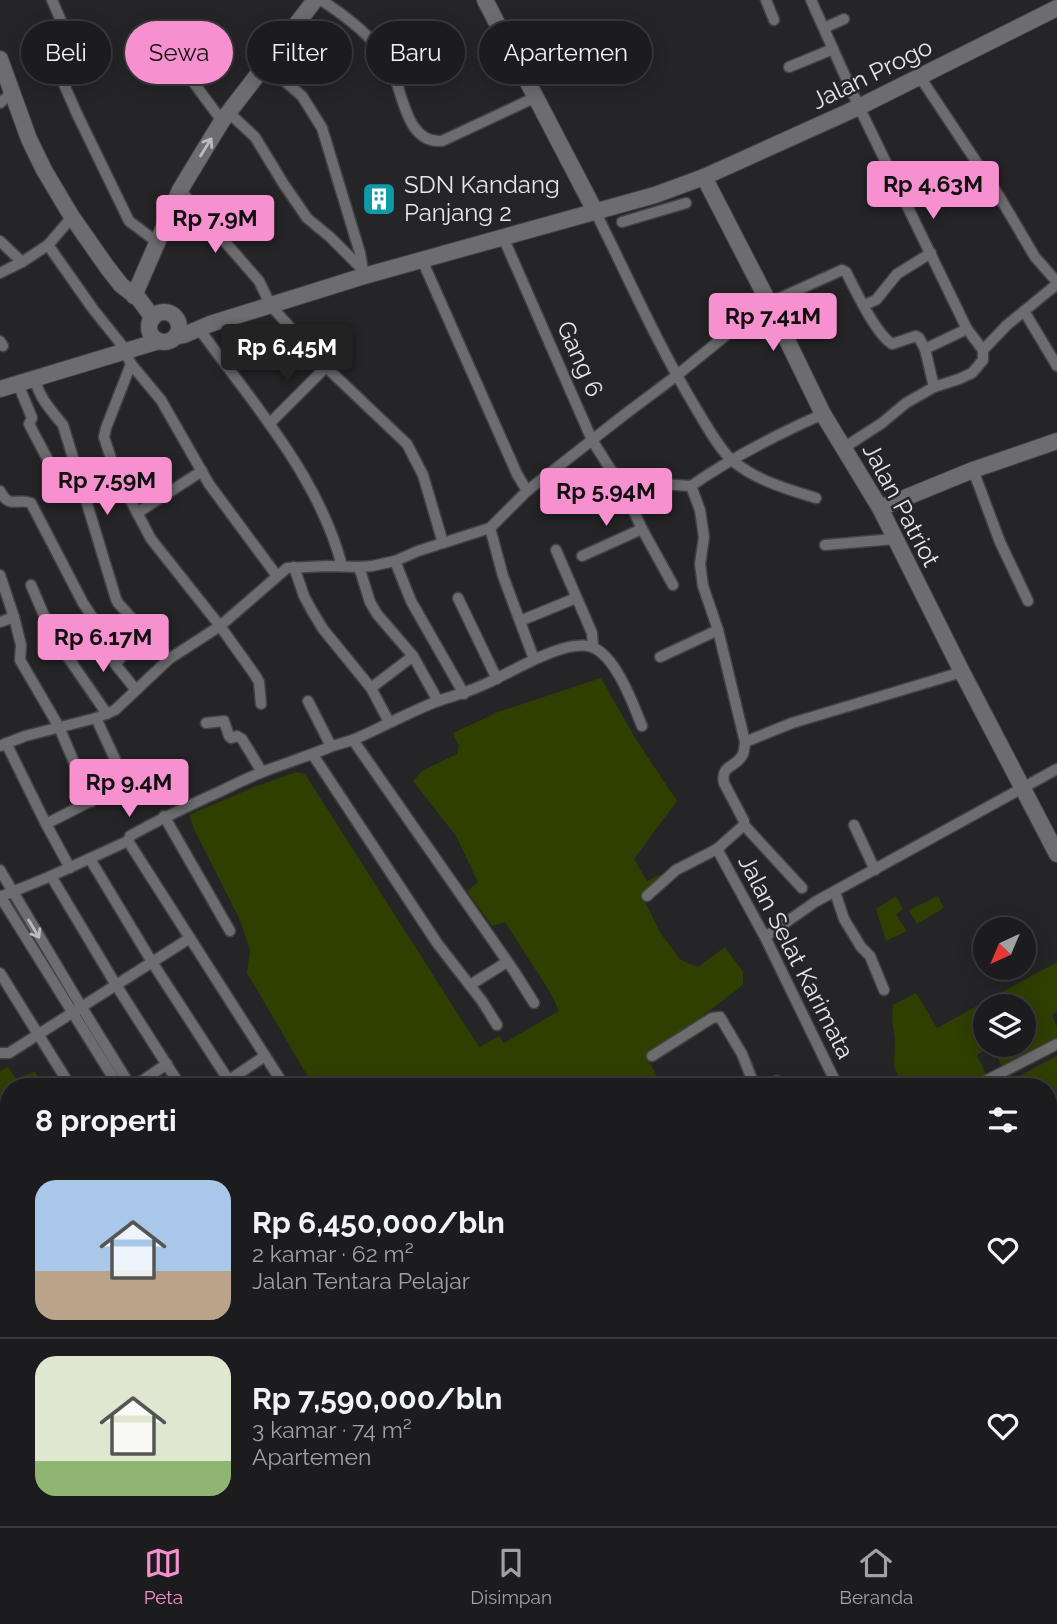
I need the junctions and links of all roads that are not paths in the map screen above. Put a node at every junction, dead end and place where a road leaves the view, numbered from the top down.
1 (52, 0) edge
2 (315, 0) edge
3 (321, 0) edge
4 (485, 0) edge
5 (766, 0) edge
6 (811, 0) edge
7 (1055, 12) edge
8 (844, 19) dead end
9 (774, 20) dead end
10 (299, 21) edge
11 (824, 28) junction
12 (833, 49) junction
13 (0, 59) edge
14 (789, 67) dead end
15 (920, 77) junction
16 (197, 84) edge
17 (250, 84) edge
18 (288, 84) edge
19 (13, 92) junction
20 (536, 96) junction
21 (0, 103) edge
22 (859, 107) junction
23 (226, 117) junction
24 (704, 177) junction
25 (180, 190) junction
26 (686, 202) dead end
27 (657, 203) junction
28 (595, 211) junction
29 (72, 217) junction
30 (622, 222) dead end
31 (503, 237) junction
32 (0, 242) edge
33 (157, 242) junction
34 (48, 245) junction
35 (931, 253) junction
36 (422, 260) junction
37 (22, 262) junction
38 (0, 273) edge
39 (364, 273) junction
40 (1057, 283) edge
41 (136, 298) junction
42 (769, 303) junction
43 (864, 305) junction
44 (271, 306) junction
45 (1024, 311) junction
46 (160, 323) junction
47 (204, 327) junction
48 (967, 329) junction
49 (925, 349) junction
50 (127, 350) junction
51 (983, 351) junction
52 (78, 362) junction
53 (1057, 366) edge
54 (327, 367) junction
55 (676, 376) junction
56 (0, 380) edge
57 (35, 380) junction
58 (18, 384) junction
59 (933, 387) junction
60 (0, 389) edge
61 (823, 414) junction
62 (270, 424) junction
63 (592, 440) junction
64 (1057, 441) edge
65 (845, 447) junction
66 (48, 460) dead end
67 (732, 460) junction
68 (973, 470) junction
69 (202, 471) junction
70 (691, 486) junction
71 (0, 491) edge
72 (527, 491) junction
73 (626, 494) junction
74 (816, 498) dead end
75 (880, 508) junction
76 (137, 513) junction
77 (490, 528) junction
78 (642, 529) junction
79 (894, 539) junction
80 (443, 543) junction
81 (825, 545) dead end
82 (556, 550) dead end
83 (582, 556) dead end
84 (395, 561) junction
85 (342, 566) junction
86 (294, 567) junction
87 (359, 567) junction
88 (0, 575) edge
89 (277, 576) junction
90 (31, 585) dead end
91 (673, 585) dead end
92 (458, 598) dead end
93 (576, 598) junction
94 (1028, 601) dead end
95 (14, 617) junction
96 (520, 621) junction
97 (0, 622) edge
98 (220, 625) junction
99 (718, 630) junction
100 (593, 647) junction
101 (413, 656) junction
102 (660, 657) dead end
103 (169, 659) junction
104 (534, 659) junction
105 (962, 672) junction
106 (497, 680) junction
107 (371, 688) junction
108 (136, 690) junction
109 (464, 694) junction
110 (308, 701) dead end
111 (438, 701) junction
112 (261, 704) dead end
113 (101, 716) junction
114 (389, 722) junction
115 (205, 723) dead end
116 (642, 726) dead end
117 (59, 727) junction
118 (353, 740) junction
119 (745, 742) junction
120 (3, 744) edge
121 (331, 746) junction
122 (313, 755) junction
123 (1057, 769) edge
124 (262, 772) junction
125 (1023, 788) junction
126 (91, 802) junction
127 (164, 816) junction
128 (46, 824) junction
129 (744, 825) junction
130 (854, 825) dead end
131 (128, 841) junction
132 (717, 849) junction
133 (1057, 854) edge
134 (90, 859) junction
135 (70, 868) junction
136 (0, 870) edge
137 (875, 870) junction
138 (51, 876) junction
139 (802, 888) dead end
140 (13, 892) junction
141 (835, 892) junction
142 (647, 896) dead end
143 (0, 897) edge
144 (230, 931) dead end
145 (765, 937) junction
146 (190, 938) junction
147 (152, 962) junction
148 (507, 962) junction
149 (0, 972) edge
150 (116, 985) junction
151 (470, 985) junction
152 (884, 990) dead end
153 (534, 1003) dead end
154 (77, 1009) junction
155 (497, 1025) dead end
156 (38, 1035) junction
157 (1057, 1044) edge
158 (0, 1053) edge
159 (265, 1056) junction
160 (652, 1056) dead end
161 (167, 1064) junction
162 (65, 1078) edge
163 (114, 1078) edge
164 (126, 1078) edge
165 (146, 1078) edge
166 (176, 1078) edge
167 (223, 1078) edge
168 (236, 1078) edge
169 (279, 1078) edge
170 (751, 1078) edge
171 (834, 1078) edge
172 (991, 1078) edge

1 - 33 street
2 - 10 street
3 - 20 street
4 - 20 street
5 - 9 street
6 - 11 street
7 - 15 street, Jalan Progo
8 - 11 street
11 - 12 street
12 - 14 street
12 - 22 street
13 - 19 street
15 - 22 street, Jalan Progo
15 - 40 street
16 - 23 street
17 - 23 street
18 - 39 street
19 - 21 street
19 - 29 street
20 - 28 street
22 - 24 street, Jalan Progo
22 - 35 street
25 -> 23 street
23 - 39 street
24 - 27 street, Jalan Progo
24 - 42 street, Jalan Patriot
25 - 33 street
25 - 44 street
26 - 27 street
27 - 28 street, Jalan Progo
27 - 30 street
28 - 31 street, Jalan Progo
28 - 55 street
29 - 34 street
29 - 41 street
31 - 36 street, Jalan Progo
31 - 63 street, Gang 6
32 - 37 street
33 - 41 street
34 - 37 street
34 - 50 street
35 - 43 street
35 - 48 street
36 - 39 street, Jalan Progo
36 - 72 street
37 - 38 street
39 - 44 street, Jalan Progo
40 - 45 street
41 - 46 street
42 - 43 street
42 - 55 street
42 - 61 street, Jalan Patriot
43 - 49 street
44 - 47 street, Jalan Progo
44 - 54 street
45 - 51 street
45 - 53 street
46 - 47 street
46 - 47 street, Jalan Progo
46 - 50 street
47 - 62 street
48 - 49 street
48 - 51 street
49 - 59 street
50 - 52 street
50 - 69 street
50 - 76 street
51 - 59 street
52 - 56 street
52 - 57 street
54 - 62 street
54 - 80 street
55 - 63 street
55 - 67 street
57 - 58 street
57 - 103 street
58 - 60 street
58 - 66 street
59 - 65 street
61 - 65 street, Jalan Patriot
61 - 67 street
62 - 85 street
63 - 72 street
63 - 73 street, Gang 6
64 - 68 street
65 - 75 street, Jalan Patriot
67 - 70 street
67 - 74 street
68 - 75 street
68 - 94 street
69 - 76 street
69 - 89 street
70 - 73 street
70 - 99 street
71 - 108 street
72 - 77 street
73 - 78 street, Gang 6
75 - 79 street, Jalan Patriot
76 - 98 street
77 - 80 street
77 - 96 street
78 - 83 street
78 - 91 street, Gang 6
79 - 81 street
79 - 105 street, Jalan Patriot
80 - 84 street
82 - 93 street
84 - 87 street
84 - 109 street
85 - 86 street
85 - 87 street
86 - 89 street
86 - 107 street
87 - 101 street
88 - 95 street
89 - 98 street
90 - 113 street
92 - 106 street
93 - 96 street
93 - 100 street
95 - 97 street
95 - 117 street
96 - 104 street
98 - 103 street
98 - 112 street
99 - 102 street
99 - 119 street
100 - 104 street
100 - 116 street
101 - 107 street
101 - 111 street
103 - 108 street
104 - 106 street
105 - 119 street
105 - 125 street, Jalan Patriot
106 - 109 street
107 - 114 street
108 - 113 street
109 - 111 street
110 - 121 street
111 - 114 street
113 - 117 street
113 - 126 street
114 - 118 street
115 - 124 street
117 - 120 street
117 - 126 street
118 - 121 street
118 - 148 street
119 - 129 street, Jalan Selat Karimata
120 - 128 street
121 - 122 street
122 - 124 street
122 - 151 street
123 - 125 street
124 - 127 street
125 - 133 street, Jalan Patriot
125 - 137 street
126 - 128 street
127 - 131 street
127 - 144 street
128 - 135 street
129 - 132 street, Jalan Selat Karimata
129 - 139 street
130 - 137 street
131 - 134 street
131 - 146 street
132 - 142 street
132 - 145 street, Jalan Selat Karimata
134 - 135 street
134 - 147 street
135 - 138 street
136 - 140 street
137 - 141 street
138 - 140 street
138 - 150 street
140 - 143 street
140 -> 154 street
141 - 145 street
141 - 152 street
143 - 154 street
145 - 171 street, Jalan Selat Karimata
146 - 147 street
146 - 159 street
147 - 150 street
147 - 167 street
148 - 151 street
148 - 153 street
149 - 156 street
150 - 154 street
150 - 161 street
151 - 155 street
154 - 156 street
154 - 163 street
154 - 164 street
156 - 158 street
156 - 162 street
157 - 172 street
159 - 168 street
159 - 169 street
160 - 170 street
161 - 165 street
161 - 166 street

